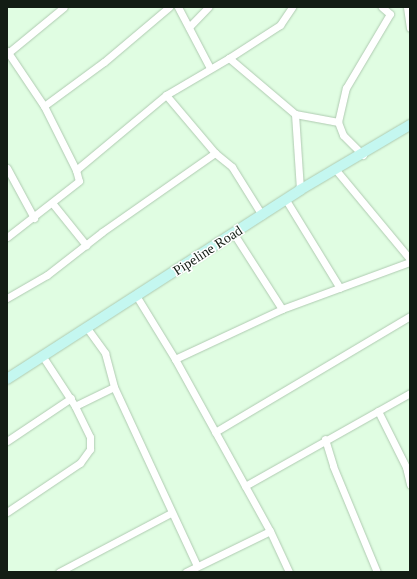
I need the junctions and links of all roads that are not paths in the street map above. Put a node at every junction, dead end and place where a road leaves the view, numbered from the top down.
1 (64, 7) edge
2 (169, 7) edge
3 (178, 7) edge
4 (208, 7) edge
5 (292, 7) edge
6 (382, 7) edge
7 (407, 7) edge
8 (189, 27) junction
9 (410, 28) edge
10 (8, 52) edge
11 (229, 58) junction
12 (210, 68) junction
13 (166, 95) junction
14 (44, 106) junction
15 (295, 114) junction
16 (338, 122) junction
17 (410, 125) edge
18 (215, 153) junction
19 (363, 154) junction
20 (7, 168) edge
21 (76, 170) junction
22 (336, 170) junction
23 (300, 190) junction
24 (286, 200) junction
25 (53, 204) junction
26 (262, 215) junction
27 (34, 218) junction
28 (234, 234) junction
29 (7, 237) edge
30 (86, 245) junction
31 (410, 261) edge
32 (340, 288) junction
33 (137, 297) junction
34 (7, 298) edge
35 (282, 309) junction
36 (410, 316) edge
37 (87, 328) junction
38 (43, 357) junction
39 (175, 359) junction
40 (7, 380) edge
41 (114, 387) junction
42 (410, 394) edge
43 (71, 398) junction
44 (75, 406) junction
45 (378, 411) junction
46 (215, 432) junction
47 (325, 439) junction
48 (7, 441) edge
49 (408, 466) edge
50 (410, 485) edge
51 (245, 486) junction
52 (7, 512) edge
53 (171, 513) junction
54 (270, 531) junction
55 (197, 566) junction
56 (59, 572) edge
57 (186, 572) edge
58 (289, 572) edge
59 (377, 572) edge

1 - 10 street
2 - 14 street
3 - 8 street
4 - 8 street
5 - 11 street
6 - 16 street
7 - 9 street
8 - 12 street
10 - 14 street
11 - 12 street
11 - 15 street
12 - 13 street
13 - 18 street
13 - 21 street
14 - 21 street
15 - 16 street
15 - 23 street
16 - 19 street
17 - 19 street, Pipeline Road
18 - 26 street
18 - 30 street
19 - 22 street, Pipeline Road
20 - 27 street
21 - 25 street
22 - 23 street, Pipeline Road
22 - 31 street
23 - 24 street, Pipeline Road
24 - 26 street, Pipeline Road
24 - 32 street
25 - 27 street
25 - 30 street
26 - 28 street, Pipeline Road
27 - 29 street
28 - 33 street, Pipeline Road
28 - 35 street
30 - 34 street
31 - 32 street
32 - 35 street
33 - 37 street, Pipeline Road
33 - 39 street
35 - 39 street
36 - 46 street
37 - 38 street, Pipeline Road
37 - 41 street
38 - 40 street, Pipeline Road
38 - 43 street
39 - 46 street
41 - 44 street
41 - 53 street
42 - 45 street
43 - 44 street
43 - 48 street
44 - 52 street
45 - 47 street
45 - 49 street
46 - 51 street
47 - 51 street
47 - 59 street
49 - 50 street
51 - 54 street
53 - 55 street
53 - 56 street
54 - 55 street
54 - 58 street
55 - 57 street

